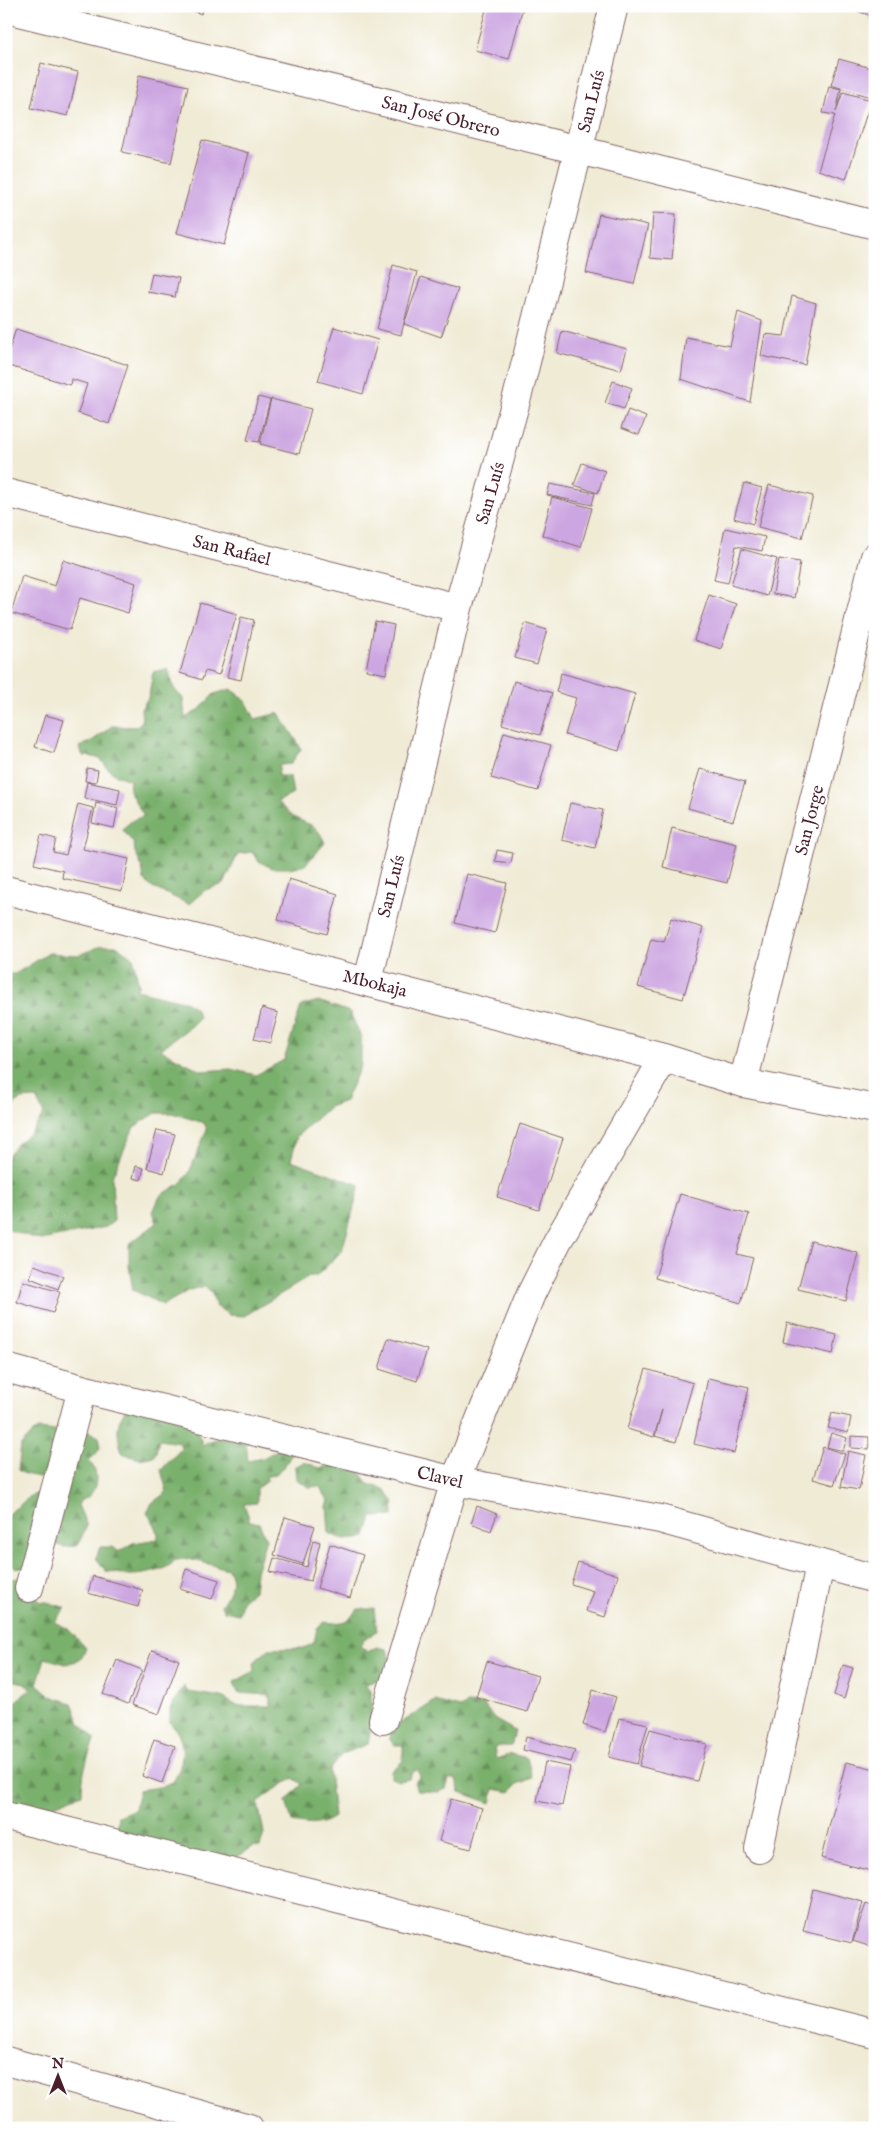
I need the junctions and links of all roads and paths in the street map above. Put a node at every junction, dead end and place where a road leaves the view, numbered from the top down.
1 (614, 6) edge
2 (6, 9) edge
3 (579, 150) junction
4 (875, 225) edge
5 (6, 493) edge
6 (875, 556) edge
7 (458, 608) junction
8 (6, 890) edge
9 (368, 981) junction
10 (664, 1058) junction
11 (743, 1082) junction
12 (875, 1109) edge
13 (6, 1368) edge
14 (82, 1389) junction
15 (455, 1481) junction
16 (820, 1565) junction
17 (875, 1579) edge
18 (29, 1588) dead end
19 (383, 1720) dead end
20 (6, 1816) edge
21 (759, 1849) dead end
22 (875, 2034) edge
23 (6, 2061) edge
24 (249, 2128) edge

1 - 3 street, San Luís
2 - 3 street, San José Obrero
3 - 4 street, San José Obrero
3 - 7 street, San Luís
5 - 7 street, San Rafael
6 - 11 street, San Jorge
7 - 9 street, San Luís
8 - 9 street, Mbokaja
9 - 10 street, Mbokaja
10 - 11 street, Mbokaja
10 - 15 street
11 - 12 street, Mbokaja
13 - 14 street, Clavel
14 - 15 street, Clavel
14 - 18 street
15 - 16 street, Clavel
15 - 19 street
16 - 17 street, Clavel
16 - 21 street
20 - 22 street
23 - 24 street

